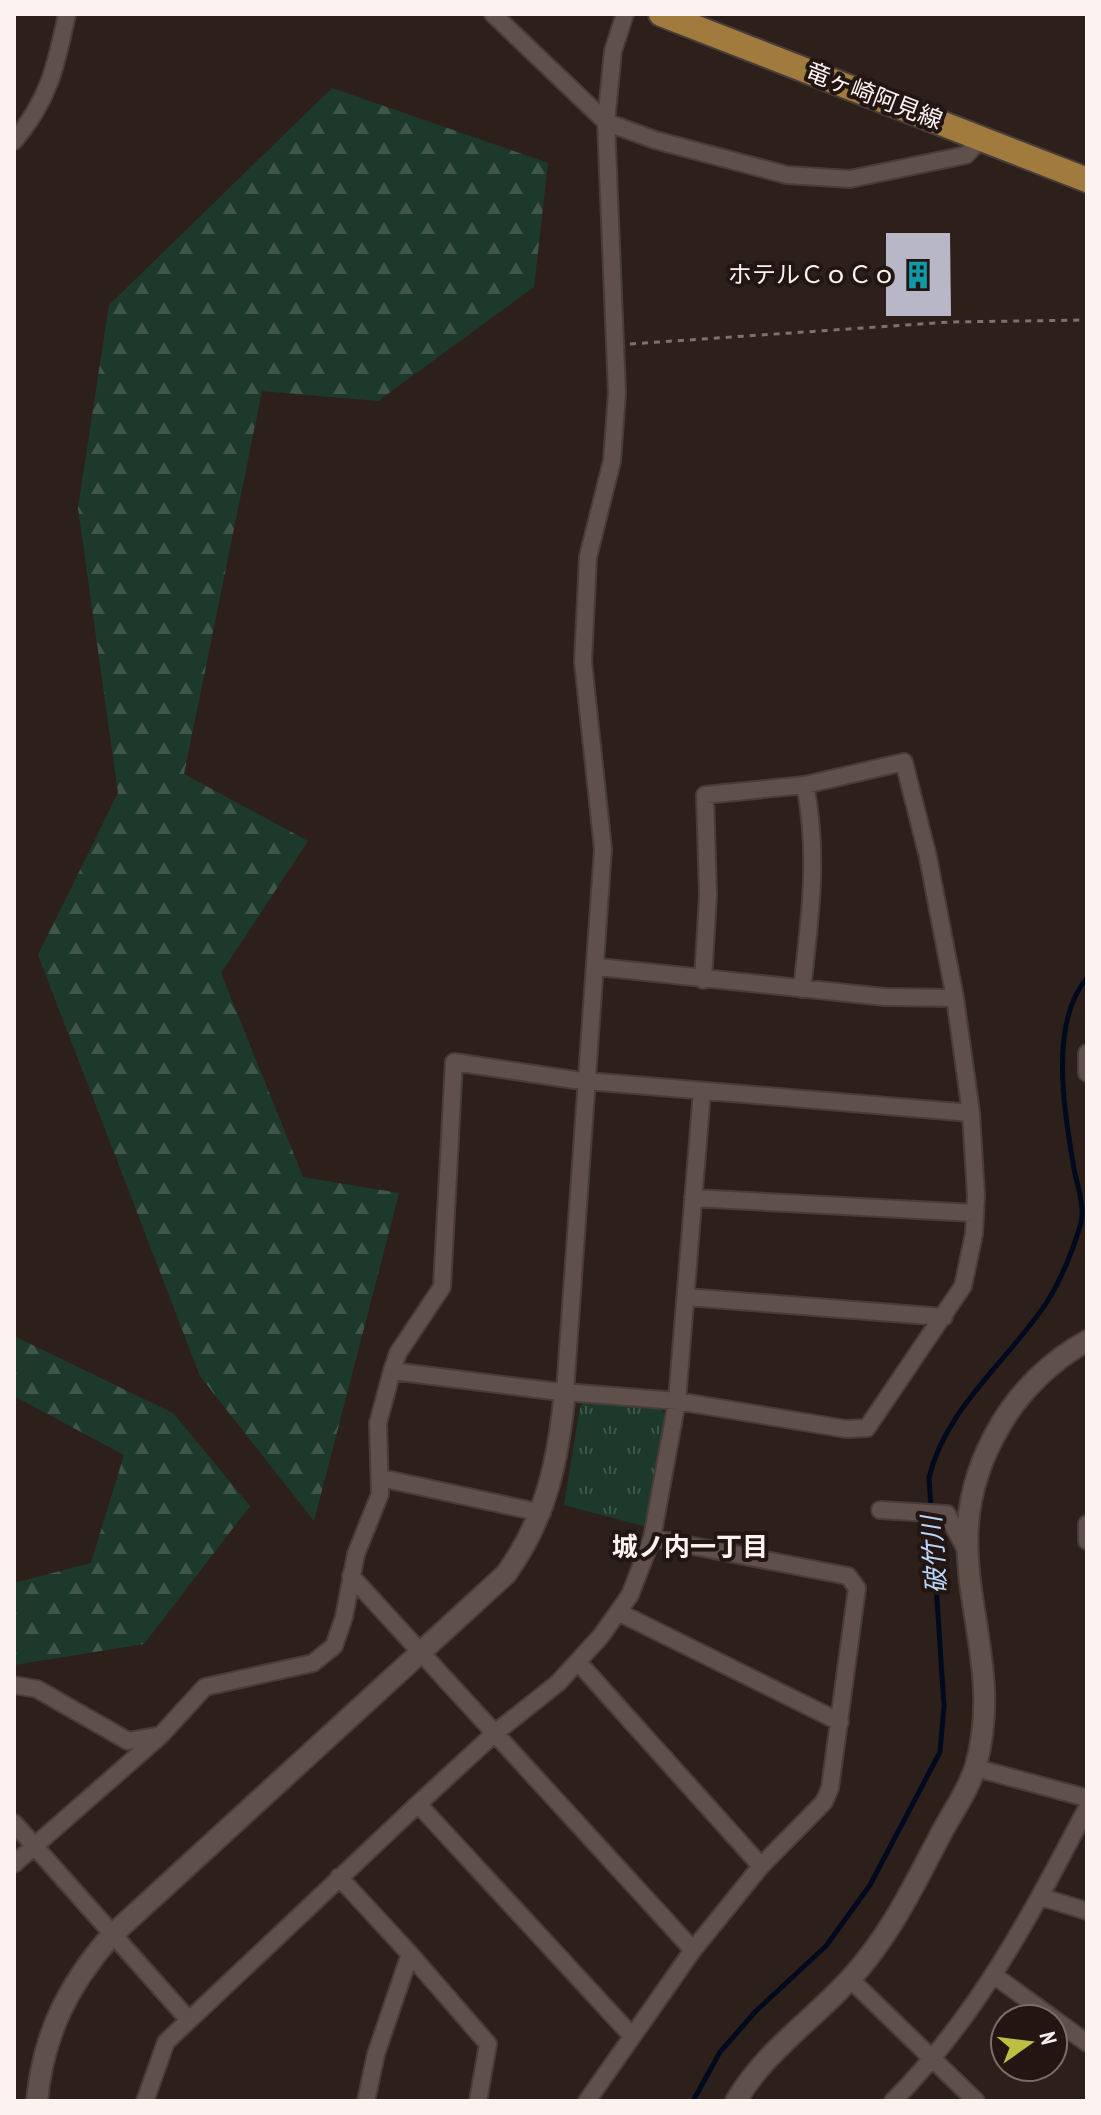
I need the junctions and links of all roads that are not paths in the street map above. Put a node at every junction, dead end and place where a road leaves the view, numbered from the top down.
1 (67, 14) edge
2 (493, 14) edge
3 (625, 14) edge
4 (661, 14) edge
5 (689, 19) edge
6 (606, 122) junction
7 (982, 138) junction
8 (14, 141) edge
9 (1087, 180) edge
10 (805, 785) junction
11 (598, 967) junction
12 (703, 980) junction
13 (802, 989) junction
14 (955, 998) junction
15 (1087, 1053) edge
16 (1087, 1073) edge
17 (589, 1081) junction
18 (702, 1091) junction
19 (971, 1113) junction
20 (693, 1198) junction
21 (975, 1213) junction
22 (686, 1297) junction
23 (944, 1317) junction
24 (1087, 1341) edge
25 (392, 1371) junction
26 (565, 1392) junction
27 (677, 1401) junction
28 (381, 1478) junction
29 (880, 1510) dead end
30 (542, 1513) junction
31 (1087, 1524) edge
32 (652, 1538) junction
33 (1087, 1541) edge
34 (965, 1548) junction
35 (351, 1576) junction
36 (618, 1612) junction
37 (422, 1654) junction
38 (578, 1662) junction
39 (14, 1685) edge
40 (840, 1722) junction
41 (495, 1733) junction
42 (161, 1735) junction
43 (976, 1768) junction
44 (1087, 1798) edge
45 (418, 1804) junction
46 (1087, 1808) edge
47 (14, 1823) edge
48 (33, 1847) junction
49 (14, 1864) edge
50 (761, 1866) junction
51 (339, 1877) junction
52 (1041, 1897) junction
53 (1087, 1911) edge
54 (111, 1936) junction
55 (693, 1950) junction
56 (410, 1954) junction
57 (995, 1976) junction
58 (850, 1979) junction
59 (188, 2019) junction
60 (632, 2036) junction
61 (1087, 2043) edge
62 (933, 2061) junction
63 (37, 2101) edge
64 (145, 2101) edge
65 (366, 2101) edge
66 (478, 2101) edge
67 (587, 2101) edge
68 (736, 2101) edge
69 (893, 2101) edge
70 (976, 2101) edge

1 - 8 street
2 - 6 street
3 - 6 street
4 - 5 main road, 竜ヶ崎阿見線
5 - 7 main road, 竜ヶ崎阿見線
6 - 7 street
6 - 11 street
7 - 9 main road, 竜ヶ崎阿見線
10 - 12 street
10 - 13 street
10 - 14 street
11 - 12 street
11 - 17 street
12 - 13 street
13 - 14 street
14 - 19 street
15 - 16 street
17 - 18 street
17 - 25 street
17 - 26 street
18 - 19 street
18 - 20 street
19 - 21 street
20 - 21 street
20 - 22 street
21 - 23 street
22 - 23 street
22 - 27 street
23 - 27 street
24 - 34 street
25 - 26 street
25 - 28 street
26 - 27 street
26 - 30 street
27 - 32 street
28 - 30 street
28 - 35 street
29 - 34 street
30 - 37 street
31 - 33 street
32 - 36 street
32 - 40 street
34 - 43 street
35 - 37 street
35 - 42 street
36 - 38 street
36 - 40 street
37 - 41 street
37 - 54 street
38 - 41 street
38 - 50 street
39 - 42 street
40 - 50 street
41 - 45 street
41 - 55 street
42 - 48 street
43 - 44 street
43 - 58 street
45 - 51 street
45 - 60 street
46 - 52 street
47 - 48 street
48 - 49 street
48 - 54 street
50 - 55 street
51 - 56 street
51 - 59 street
52 - 53 street
52 - 57 street
54 - 59 street
54 - 63 street
55 - 60 street
56 - 65 street
56 - 66 street
57 - 61 street
57 - 62 street
58 - 62 street
58 - 68 street
59 - 64 street
60 - 67 street
62 - 69 street
62 - 70 street

